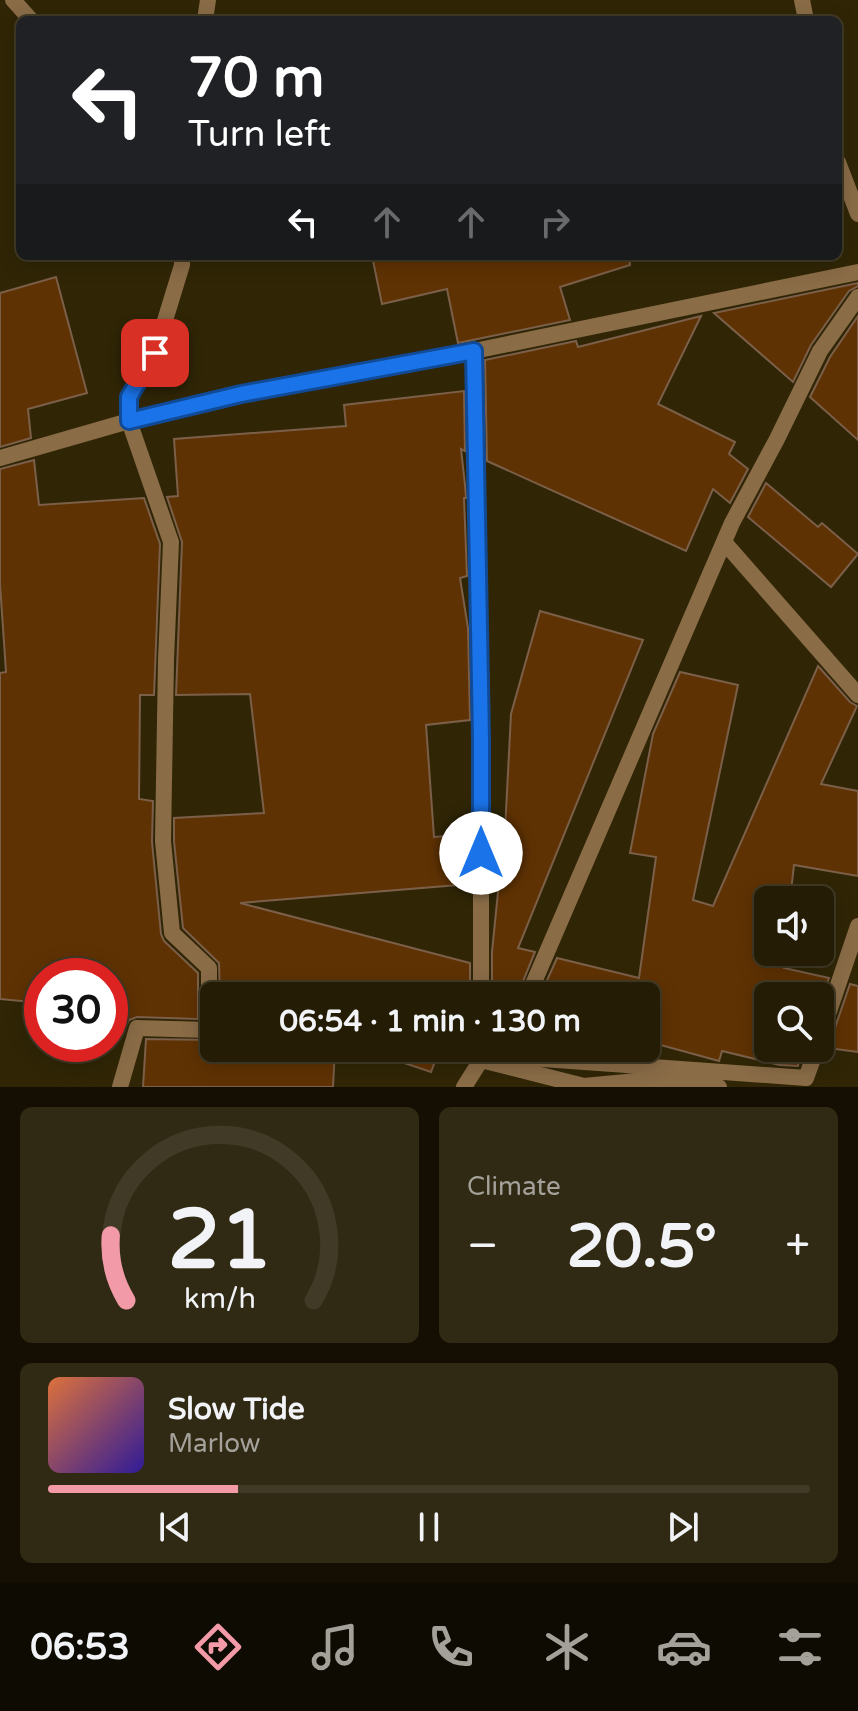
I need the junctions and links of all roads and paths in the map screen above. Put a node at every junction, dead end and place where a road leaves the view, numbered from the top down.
1 (13, 0) edge
2 (27, 16) edge
3 (842, 172) edge
4 (858, 214) edge
5 (182, 260) edge
6 (858, 272) edge
7 (858, 297) edge
8 (474, 351) junction
9 (129, 421) junction
10 (0, 458) edge
11 (724, 542) junction
12 (858, 695) edge
13 (858, 926) edge
14 (481, 982) edge
15 (534, 982) edge
16 (834, 997) edge
17 (477, 1062) edge
18 (507, 1062) edge
19 (620, 1062) edge
20 (812, 1062) edge
21 (120, 1087) edge
22 (464, 1087) edge
23 (719, 1087) edge

1 - 2 street
3 - 4 street
5 - 9 street
6 - 8 street
7 - 11 street
8 - 9 street
8 - 14 street
9 - 10 street
9 - 21 street
11 - 12 street
11 - 15 street
13 - 16 street
17 - 22 street
18 - 23 street
19 - 20 street

